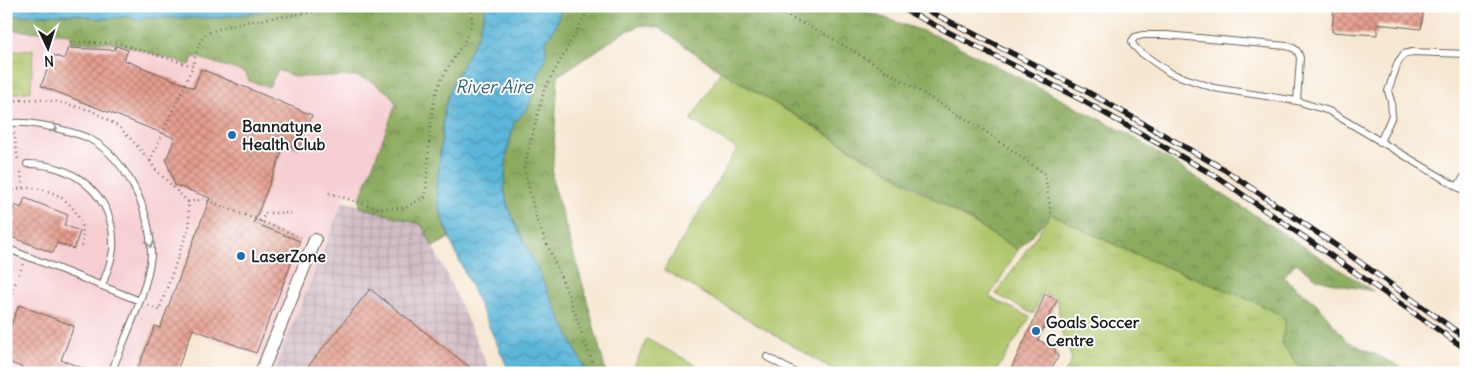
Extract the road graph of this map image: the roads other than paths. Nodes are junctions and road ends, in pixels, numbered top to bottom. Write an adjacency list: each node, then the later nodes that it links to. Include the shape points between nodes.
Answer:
1 (1466, 54): 4 (lane, via 1404,54 1388,91 1392,116)
2 (1297, 101): 2 (lane, via 1214,88 1170,73 1140,52 1132,41 1143,34 1294,48 1300,58); 4 (lane, via 1329,111)
3 (9, 124): 12 (lane, one-way to 12, via 31,123 87,138 106,150 124,172 144,212 149,232 151,256)
4 (1380, 142): 7 (lane)
5 (27, 164): 11 (lane, via 61,168 75,175 102,201 112,234 113,250)
6 (1466, 174): 7 (lane)
7 (1457, 187): 8 (lane)
8 (1466, 192)
9 (315, 240): 17 (street)
10 (6, 248): 11 (lane)
11 (102, 286): 12 (lane)
12 (140, 302): 14 (lane)
13 (767, 356): 18 (lane)
14 (111, 373)
15 (205, 373): 16 (lane)
16 (211, 373)
17 (261, 373)
18 (796, 373)

